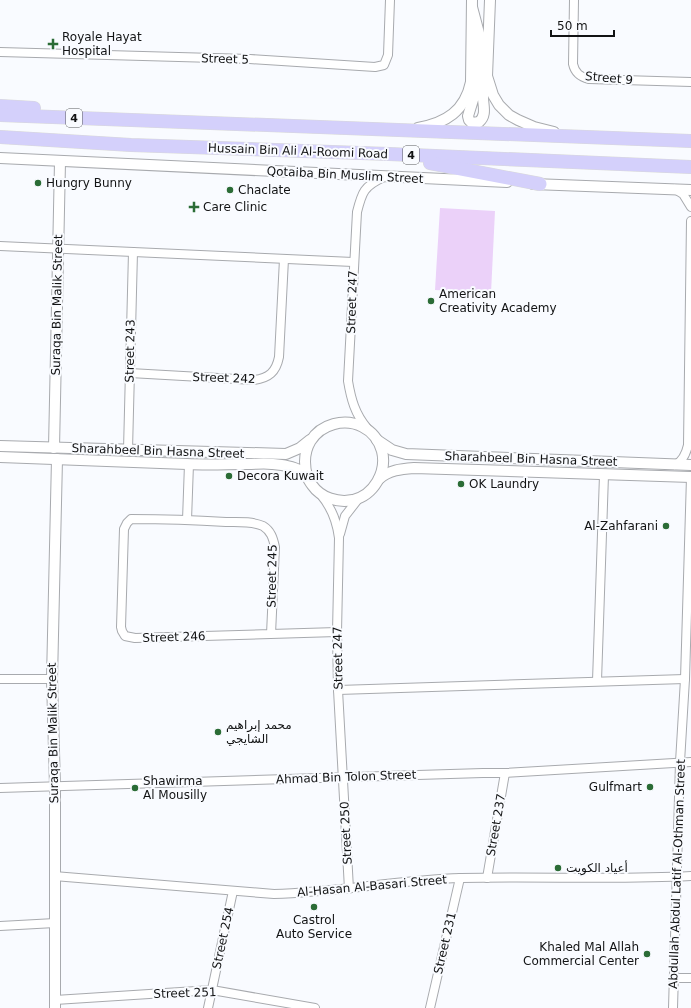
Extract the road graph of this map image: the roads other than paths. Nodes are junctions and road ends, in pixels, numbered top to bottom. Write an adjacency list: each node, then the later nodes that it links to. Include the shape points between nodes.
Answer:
1 (390, 0): 5 (street, Street 5, via 388,55 384,65 375,67 250,59)
2 (490, 0): 6 (street)
3 (574, 0): 7 (street, Street 9, via 573,64 581,76)
4 (472, 4): 6 (street, via 480,37 478,79 468,116 472,123 483,118); 11 (street, via 471,82 466,98 446,119 424,127)
5 (0, 52)
6 (487, 76): 12 (street, via 493,95 509,115 534,127)
7 (691, 82)
8 (0, 106): 10 (highway, via 60,110)
9 (0, 115): 10 (highway, Hussain Bin Ali Al-Roomi Road / 4)
10 (148, 121): 11 (highway, Hussain Bin Ali Al-Roomi Road / 4)
11 (404, 130): 12 (highway, Hussain Bin Ali Al-Roomi Road / 4)
12 (582, 137): 14 (highway, Hussain Bin Ali Al-Roomi Road / 4)
13 (0, 138): 15 (highway, Hussain Bin Ali Al-Roomi Road / 4)
14 (691, 141)
15 (131, 145): 16 (highway); 17 (highway, Hussain Bin Ali Al-Roomi Road / 4)
16 (0, 146)
17 (389, 154): 20 (highway, Hussain Bin Ali Al-Roomi Road / 4); 22 (highway)
18 (0, 158): 19 (street, Qotaiba Bin Muslim Street)
19 (60, 162): 21 (street, Qotaiba Bin Muslim Street); 28 (street, Suraqa Bin Malik Street)
20 (691, 167)
21 (384, 177): 22 (street, Qotaiba Bin Muslim Street); 31 (street, Street 247, via 368,186 361,195)
22 (540, 184): 23 (street, Qotaiba Bin Muslim Street)
23 (675, 189): 24 (street, Qotaiba Bin Muslim Street); 25 (street, via 683,194)
24 (691, 190)
25 (691, 207)
26 (691, 221): 32 (street)
27 (0, 246): 28 (street)
28 (58, 248): 29 (street); 37 (street, Suraqa Bin Malik Street)
29 (132, 252): 30 (street); 33 (street, Street 243)
30 (284, 259): 31 (street); 33 (street, Street 242, via 279,357 271,374 263,379 254,380)
31 (353, 262): 34 (street, Street 247, via 348,381 353,406)
32 (690, 299): 42 (street, via 688,445 681,462)
33 (130, 373): 38 (street, Street 243)
34 (373, 436): 35 (street, via 366,429 340,422 321,429); 42 (street, Sharahbeel Bin Hasna Street, via 392,450 406,454); 47 (street, via 383,458)
35 (312, 439): 38 (street, Sharahbeel Bin Hasna Street, via 286,454); 45 (street, via 304,460)
36 (0, 446): 37 (street, Sharahbeel Bin Hasna Street)
37 (54, 448): 38 (street, Sharahbeel Bin Hasna Street)
38 (128, 450)
39 (0, 457): 40 (street, Sharahbeel Bin Hasna Street)
40 (57, 458): 41 (street, Sharahbeel Bin Hasna Street); 56 (street, Suraqa Bin Malik Street)
41 (189, 464): 45 (street, Sharahbeel Bin Hasna Street, via 270,464 288,466); 50 (street)
42 (675, 465): 43 (street, Sharahbeel Bin Hasna Street)
43 (691, 465)
44 (604, 475): 46 (street, Sharahbeel Bin Hasna Street); 47 (street, Sharahbeel Bin Hasna Street, via 414,468 392,471); 58 (street)
45 (307, 476): 48 (street)
46 (691, 477): 57 (street, Abdullah Abdul Latif Al-Othman Street)
47 (379, 479): 49 (street, via 371,490)
48 (318, 492): 49 (street, via 330,499 345,501); 52 (street, Street 247, via 333,513)
49 (359, 498): 52 (street, Street 247, via 345,516)
50 (186, 520): 51 (street, Street 245, via 131,519); 54 (street, Street 245, via 253,523 269,531 274,547)
51 (127, 523): 54 (street, Street 246, via 124,529 121,627 125,636 135,638)
52 (339, 538): 53 (street, Street 247)
53 (337, 632): 54 (street, Street 246); 59 (street, Street 247)
54 (271, 634)
55 (0, 679): 56 (street)
56 (52, 679): 64 (street, Suraqa Bin Malik Street)
57 (685, 679): 58 (street); 60 (street, Abdullah Abdul Latif Al-Othman Street)
58 (597, 681): 59 (street)
59 (338, 690): 63 (street, Street 247)
60 (680, 762): 61 (street, Ahmad Bin Tolon Street); 62 (street, Ahmad Bin Tolon Street); 68 (street, Abdullah Abdul Latif Al-Othman Street)
61 (691, 762)
62 (505, 773): 63 (street, Ahmad Bin Tolon Street); 70 (street, Street 237)
63 (344, 778): 64 (street, Ahmad Bin Tolon Street); 71 (street, Street 250)
64 (55, 786): 65 (street, Ahmad Bin Tolon Street); 66 (street, Suraqa Bin Malik Street)
65 (0, 788)
66 (54, 876): 72 (street, Al-Hasan Al-Basari Street); 73 (street, Suraqa Bin Malik Street)
67 (691, 876): 68 (street, Al-Hasan Al-Basari Street)
68 (678, 877): 70 (street, Al-Hasan Al-Basari Street); 75 (street, Abdullah Abdul Latif Al-Othman Street)
69 (460, 878): 70 (street, Al-Hasan Al-Basari Street); 71 (street, Al-Hasan Al-Basari Street); 81 (street, Street 231)
70 (487, 878)
71 (349, 889): 72 (street, Al-Hasan Al-Basari Street, via 280,894)
72 (233, 891): 77 (street, Street 254)
73 (55, 923): 74 (street); 78 (street, Suraqa Bin Malik Street)
74 (0, 926)
75 (675, 978): 76 (street); 82 (street, Abdullah Abdul Latif Al-Othman Street)
76 (691, 978)
77 (212, 990): 78 (street, Street 251); 79 (street, Street 254); 80 (street, Street 251)
78 (55, 1004)
79 (208, 1008)
80 (315, 1008)
81 (430, 1008)
82 (673, 1008)

